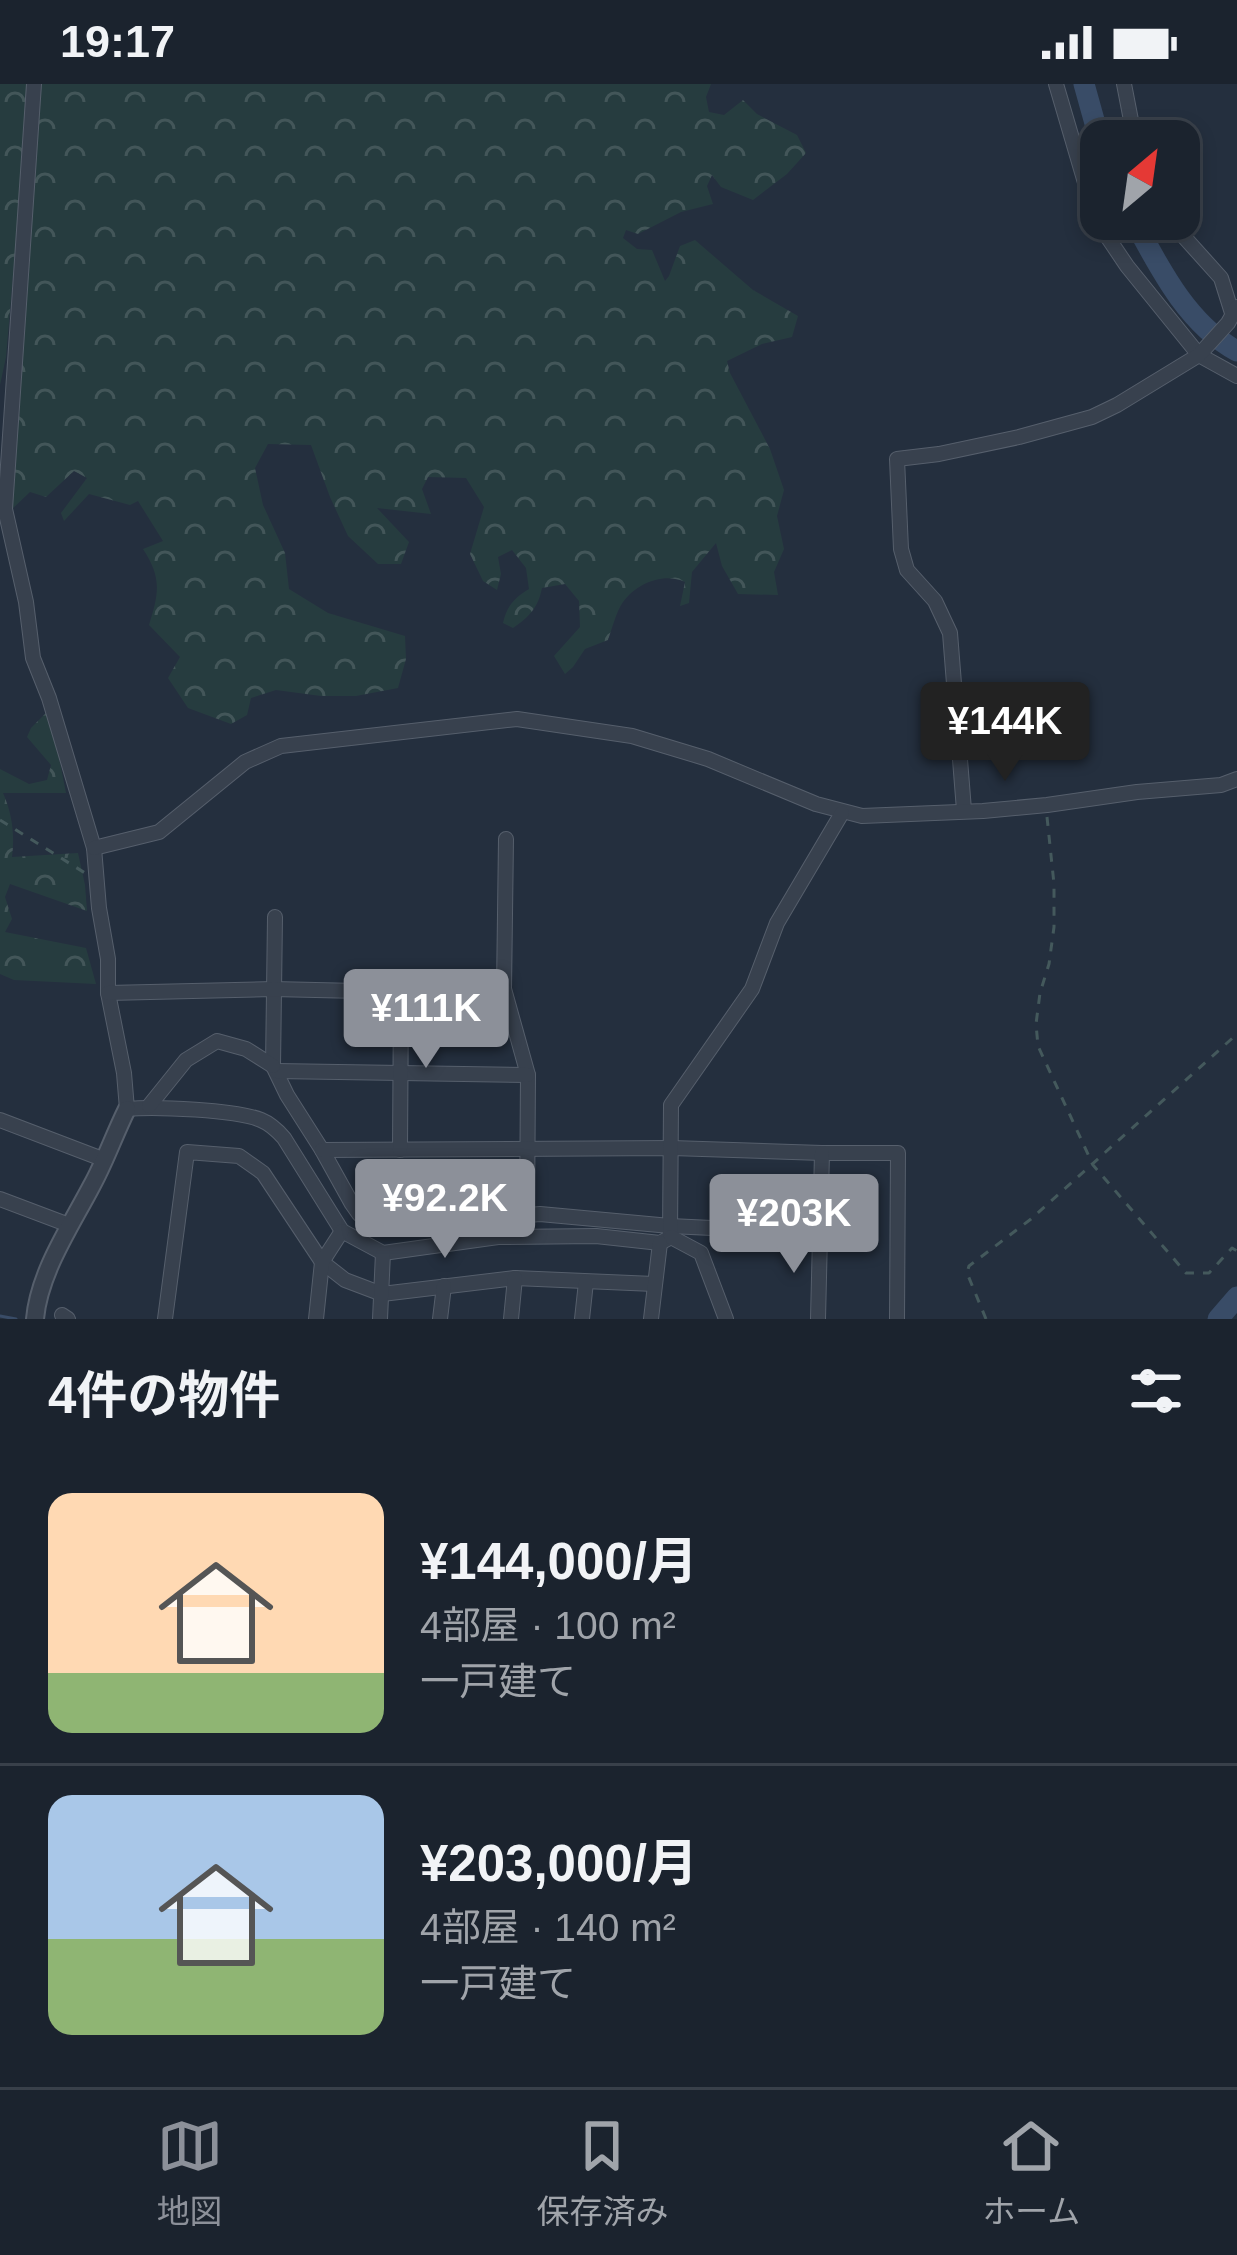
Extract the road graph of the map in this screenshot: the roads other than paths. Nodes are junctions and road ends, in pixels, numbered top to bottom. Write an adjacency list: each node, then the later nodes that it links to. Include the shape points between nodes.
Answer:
1 (34, 84): 13 (street, via 5,509 33,658)
2 (1056, 84): 7 (street, via 1096,220)
3 (1124, 84): 4 (street)
4 (1131, 120)
5 (1187, 240): 6 (street, via 1221,278)
6 (1232, 314): 7 (street)
7 (1203, 351): 8 (street); 10 (street, via 1091,417 897,459 907,570 950,634)
8 (1237, 376)
9 (1237, 779): 10 (street)
10 (964, 810): 11 (street)
11 (842, 813): 13 (street, via 632,736 517,719 281,746 245,762 159,832); 25 (street, via 777,923 752,988 671,1105)
12 (506, 839): 16 (street)
13 (94, 848): 18 (street)
14 (275, 917): 15 (street)
15 (273, 989): 17 (street); 18 (street); 19 (street)
16 (504, 989): 17 (street); 21 (street)
17 (401, 992): 20 (street)
18 (109, 993): 23 (street)
19 (275, 1068): 20 (street); 22 (street, via 217,1041 186,1060); 26 (street)
20 (401, 1073): 21 (street); 27 (street)
21 (528, 1075): 28 (street)
22 (149, 1106): 23 (street); 34 (street, via 272,1125)
23 (127, 1109): 30 (street)
24 (0, 1120): 30 (street)
25 (672, 1148): 28 (street); 29 (street); 36 (street)
26 (322, 1150): 27 (street); 32 (street, via 359,1214 383,1228)
27 (400, 1150): 28 (street)
28 (526, 1151): 32 (street)
29 (822, 1154): 35 (street); 54 (street, via 898,1153)
30 (105, 1160): 33 (street)
31 (0, 1199): 33 (street)
32 (527, 1216): 36 (street)
33 (70, 1225): 44 (street)
34 (342, 1231): 37 (street); 38 (street)
35 (819, 1233): 36 (street); 53 (street)
36 (667, 1235): 37 (street, via 499,1237); 41 (street); 52 (street, via 701,1253)
37 (383, 1253): 43 (street)
38 (322, 1262): 43 (street); 45 (street, via 263,1173 239,1156 187,1152); 46 (street)
39 (515, 1278): 40 (street); 42 (street); 49 (street)
40 (586, 1282): 41 (street); 50 (street)
41 (654, 1284): 51 (street)
42 (443, 1286): 43 (street); 48 (street)
43 (382, 1294): 47 (street)
44 (35, 1316)
45 (165, 1319)
46 (316, 1319)
47 (380, 1319)
48 (440, 1319)
49 (511, 1319)
50 (583, 1319)
51 (651, 1319)
52 (726, 1319)
53 (818, 1319)
54 (897, 1319)

